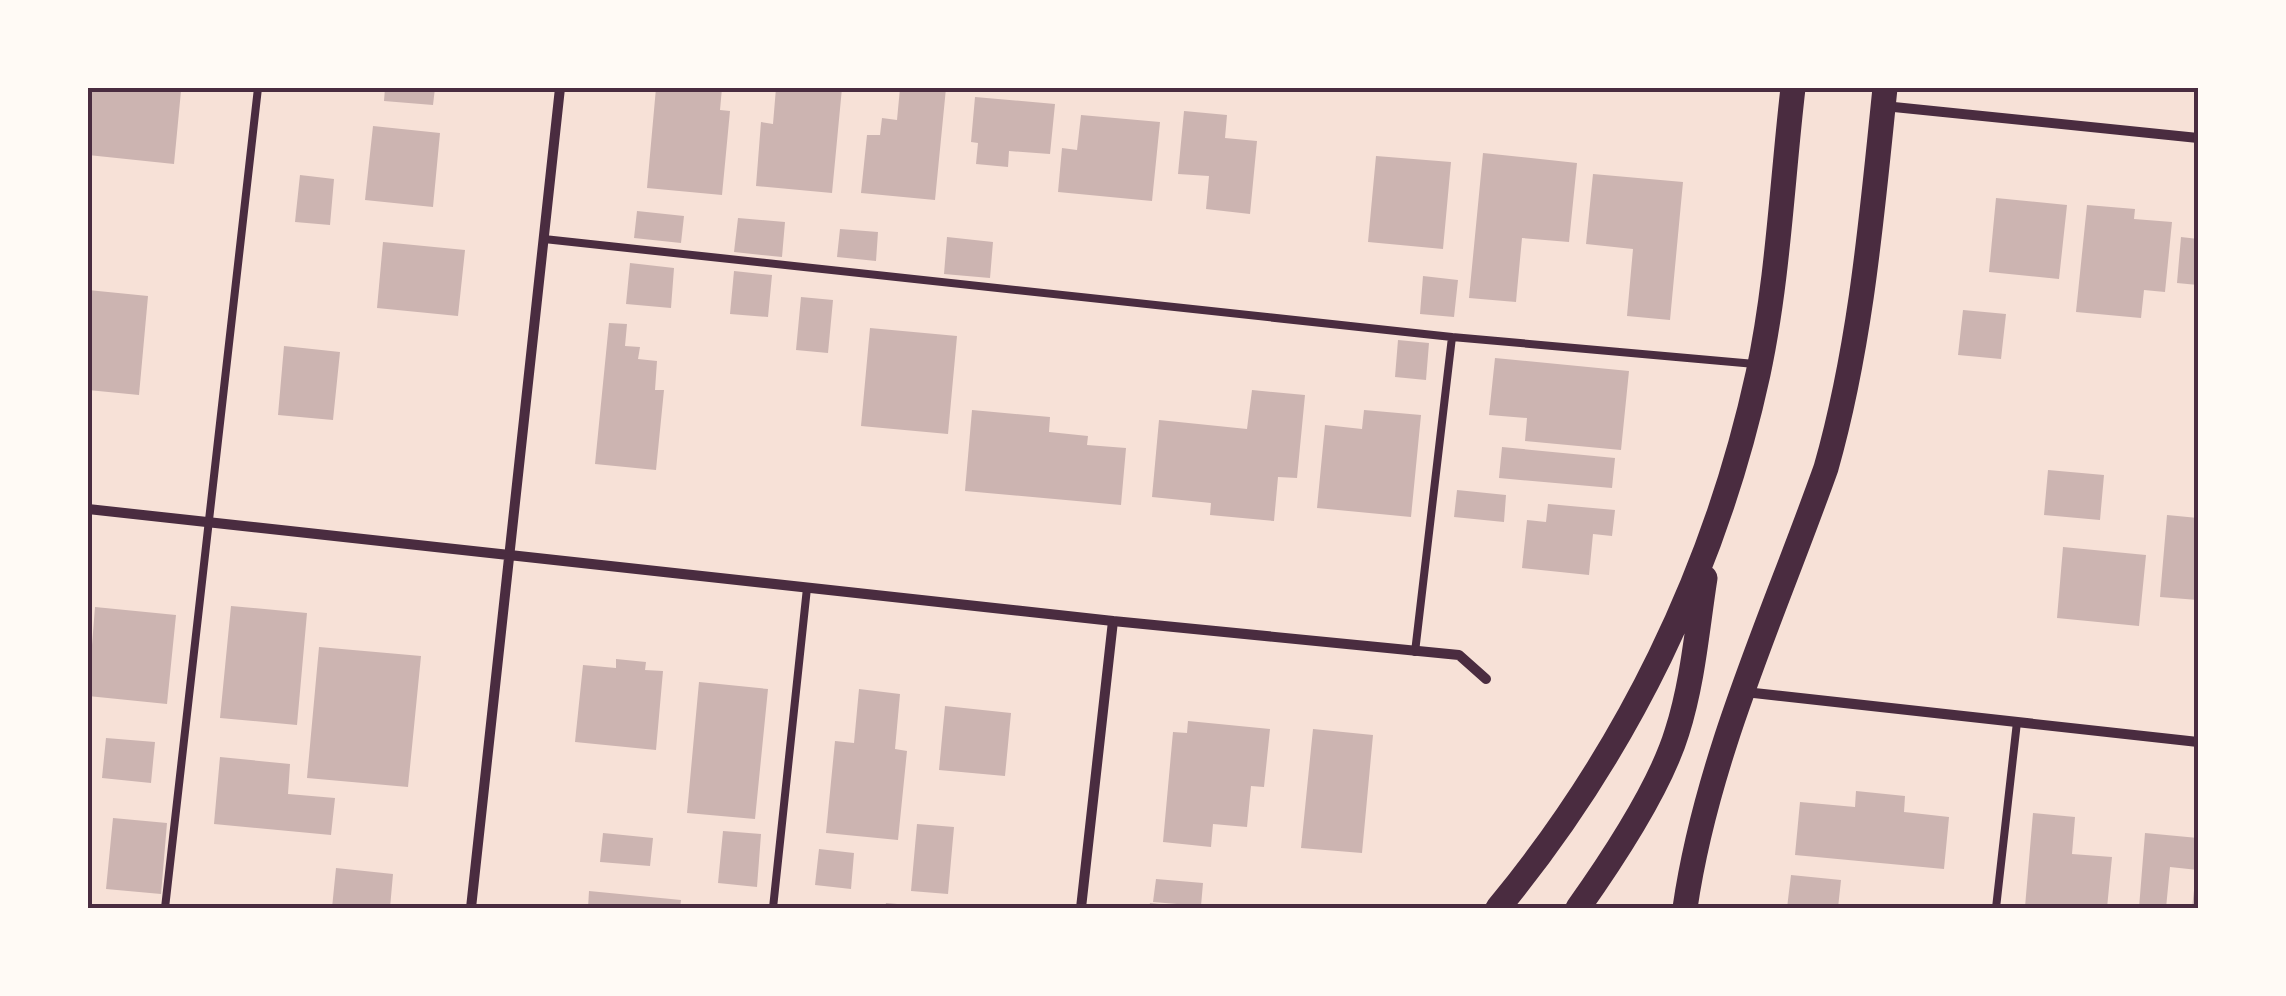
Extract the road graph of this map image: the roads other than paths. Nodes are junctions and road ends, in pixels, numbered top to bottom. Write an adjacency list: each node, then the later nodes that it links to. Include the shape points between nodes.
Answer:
1 (258, 88): 10 (lane)
2 (560, 88): 6 (street)
3 (1793, 88): 8 (main road)
4 (1884, 96): 5 (street); 17 (main road, via 1842,414)
5 (2198, 138)
6 (544, 239): 7 (lane); 12 (street)
7 (1452, 337): 8 (lane); 15 (lane)
8 (1760, 365): 11 (main road)
9 (88, 509): 10 (street)
10 (210, 522): 12 (street); 20 (lane)
11 (1711, 538): 24 (main road, via 1630,718 1592,783); 25 (main road, via 1676,734 1656,780)
12 (509, 555): 13 (street); 21 (street)
13 (806, 588): 14 (street); 22 (lane)
14 (1113, 621): 15 (street); 23 (street)
15 (1415, 652): 16 (street, via 1459,656)
16 (1486, 679)
17 (1744, 692): 18 (street); 26 (main road, via 1712,788)
18 (2017, 722): 19 (street); 27 (lane)
19 (2198, 742)
20 (165, 908)
21 (470, 908)
22 (773, 908)
23 (1081, 908)
24 (1498, 908)
25 (1578, 908)
26 (1685, 908)
27 (1996, 908)

